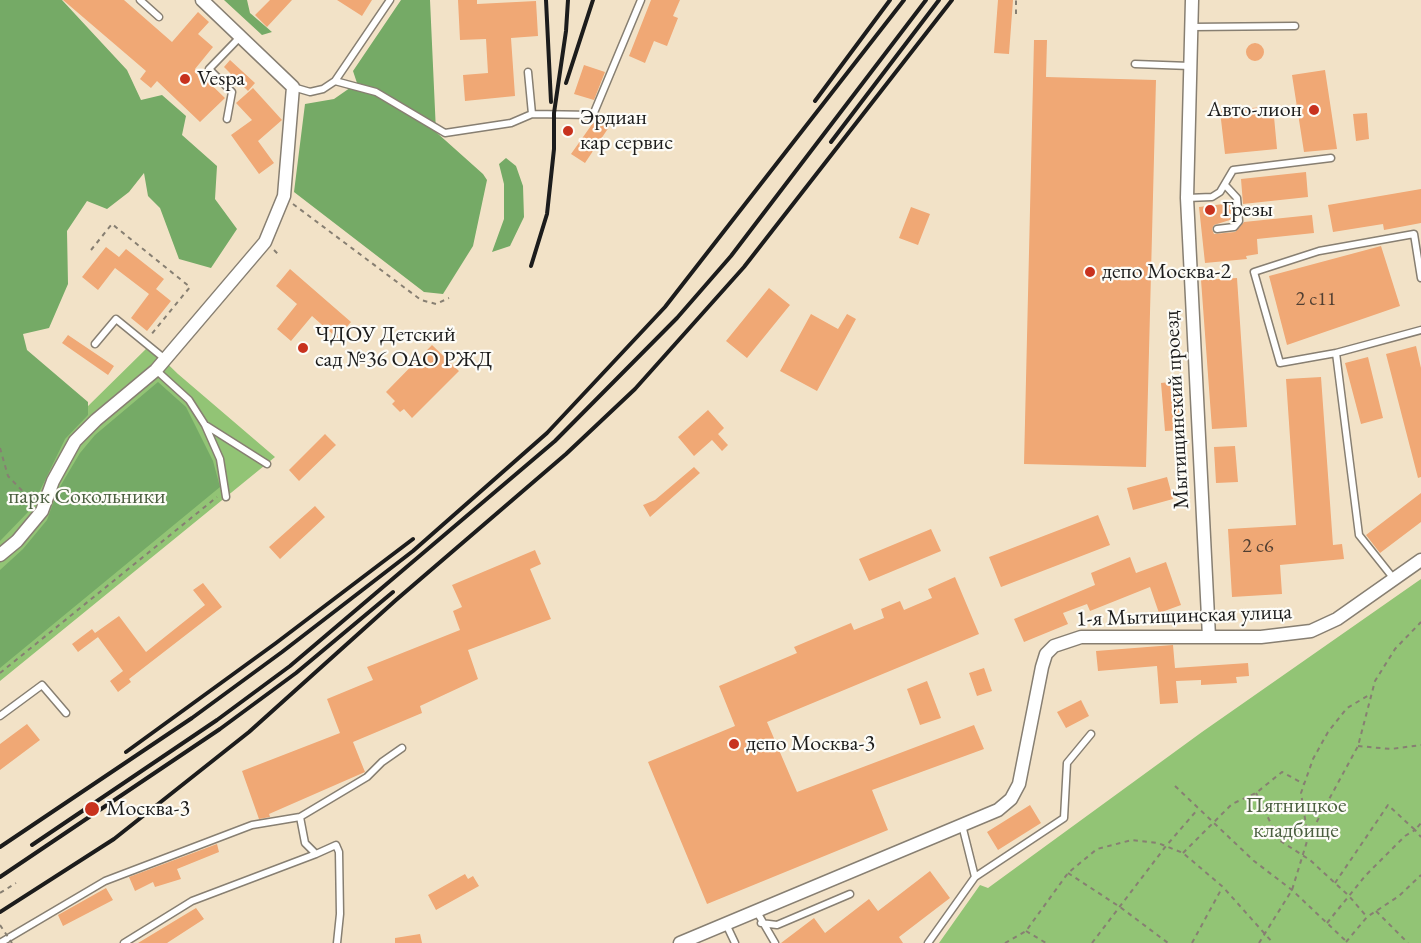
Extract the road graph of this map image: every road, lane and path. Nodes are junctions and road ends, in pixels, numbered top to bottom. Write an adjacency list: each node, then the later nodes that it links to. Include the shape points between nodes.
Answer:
1 (140, 0): 8 (lane)
2 (202, 0): 11 (street)
3 (390, 0): 15 (lane)
4 (641, 0): 17 (lane, via 593,115)
5 (1016, 0): 7 (path)
6 (1192, 0): 10 (street, Мытищинский проезд)
7 (1016, 14)
8 (159, 17)
9 (1295, 26): 10 (lane)
10 (1191, 27): 13 (street, Мытищинский проезд)
11 (240, 36): 16 (street); 18 (lane, via 209,69 232,92)
12 (1135, 64): 13 (lane)
13 (1190, 66): 22 (street, Мытищинский проезд)
14 (528, 72): 17 (lane)
15 (335, 81): 16 (lane, via 310,92); 17 (lane, via 376,92 445,133 511,123)
16 (293, 87): 21 (street)
17 (532, 114)
18 (227, 119)
19 (1331, 158): 20 (lane, via 1233,170)
20 (1225, 185): 22 (lane, via 1212,196); 23 (lane, via 1237,198 1239,221 1234,227)
21 (284, 196): 26 (path, via 421,300 436,304); 31 (street, via 265,242)
22 (1187, 198): 42 (street, Мытищинский проезд)
23 (1217, 229)
24 (91, 250): 28 (path, via 112,224 190,287)
25 (1421, 278): 30 (lane, via 1414,234 1319,251 1254,272 1280,363)
26 (449, 298)
27 (1421, 330): 30 (lane)
28 (145, 342): 29 (lane, via 116,319); 31 (lane)
29 (95, 344)
30 (1336, 353): 40 (lane, via 1359,535)
31 (165, 360): 32 (street)
32 (156, 370): 33 (lane, via 189,400); 37 (street, via 75,441)
33 (205, 425): 35 (lane); 36 (lane, via 220,459)
34 (0, 448): 37 (path, via 8,476)
35 (267, 464)
36 (225, 494): 43 (path)
37 (42, 511): 38 (street)
38 (0, 555)
39 (1421, 560): 40 (street, 1-я Мытищинская улица)
40 (1394, 579): 42 (street, 1-я Мытищинская улица, via 1337,619 1311,631 1262,637)
41 (1421, 622): 44 (path, via 1395,649 1375,681)
42 (1209, 637): 58 (street, 1-я Мытищинская улица, via 1081,637 1054,646 1042,667 1019,784 1011,799 998,810)
43 (0, 673)
44 (1372, 694): 49 (path); 51 (path, via 1347,708 1328,732)
45 (66, 713): 46 (lane, via 42,685)
46 (0, 716)
47 (1091, 734): 68 (lane, via 1067,763 1064,818)
48 (1421, 745): 49 (path, via 1391,749)
49 (1358, 746): 61 (path)
50 (402, 748): 55 (lane, via 367,777)
51 (1304, 784): 53 (path, via 1282,772); 61 (path, via 1301,793)
52 (1175, 786): 54 (path)
53 (1256, 793): 56 (path, via 1232,804); 65 (path, via 1279,840)
54 (1198, 808): 56 (path); 62 (path)
55 (300, 817): 64 (lane, via 305,843); 86 (lane, via 252,825 105,881)
56 (1213, 822): 63 (path); 72 (path)
57 (1421, 823): 59 (path)
58 (962, 825): 68 (lane); 78 (street, 1-я Мытищинская улица)
59 (1414, 830): 60 (path); 70 (path, via 1388,804); 75 (path)
60 (1421, 837)
61 (1308, 838): 65 (path)
62 (1166, 846): 63 (path); 66 (path, via 1132,840 1097,849); 76 (path)
63 (1183, 853): 71 (path)
64 (316, 854): 88 (lane, via 192,901); 89 (lane, via 336,845 341,858)
65 (1303, 855): 70 (path); 72 (path)
66 (1068, 873): 76 (path); 83 (path)
67 (1421, 875): 77 (path)
68 (975, 877): 93 (lane)
69 (16, 883): 73 (path)
70 (1335, 883): 75 (path)
71 (1223, 887): 84 (path); 98 (path)
72 (1292, 890): 80 (path); 84 (path)
73 (0, 892)
74 (850, 894): 78 (lane, via 777,925)
75 (1349, 896): 79 (path); 80 (path)
76 (1120, 907): 96 (path); 97 (path)
77 (1376, 911): 79 (path); 101 (path)
78 (759, 917): 81 (street, 1-я Мытищинская улица); 92 (lane)
79 (1366, 917): 85 (path)
80 (1327, 923): 85 (path)
81 (726, 924): 90 (street, 1-я Мытищинская улица); 91 (lane)
82 (0, 925): 87 (path, bridge)
83 (1026, 931): 94 (path); 95 (path)
84 (1265, 934): 99 (path); 100 (path)
85 (1347, 942)
86 (0, 943)
87 (12, 943)
88 (124, 943)
89 (338, 943)
90 (680, 943)
91 (735, 943)
92 (775, 943)
93 (928, 943)
94 (1005, 943)
95 (1046, 943)
96 (1092, 943)
97 (1168, 943)
98 (1192, 943)
99 (1259, 943)
100 (1273, 943)
101 (1408, 943)

